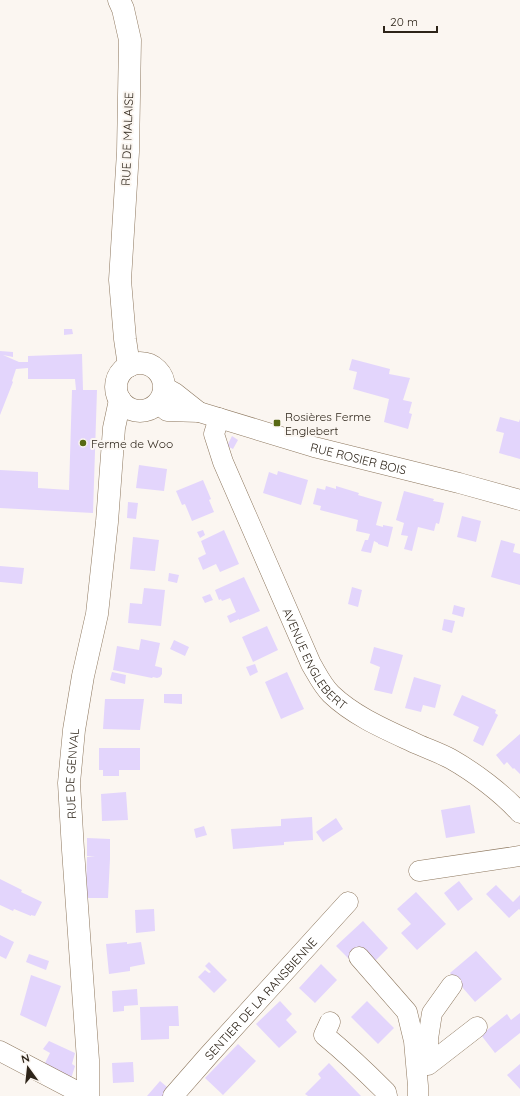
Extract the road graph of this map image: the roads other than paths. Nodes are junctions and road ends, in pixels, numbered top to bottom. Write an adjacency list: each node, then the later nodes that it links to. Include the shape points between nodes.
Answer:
1 (119, 0): 2 (street, RUE DE MALAISE, via 130,40 128,152 120,280)
2 (138, 364): 3 (street, RUE DE GENVAL, via 123,370 118,377 116,385); 4 (street, via 154,367 163,379)
3 (120, 400): 4 (street, via 129,407); 6 (street, RUE DE GENVAL)
4 (154, 400): 5 (street, RUE ROSIER BOIS, via 168,411 199,412); 6 (street, RUE DE GENVAL, via 124,433)
5 (219, 418): 7 (street, RUE ROSIER BOIS, via 314,447); 8 (street, AVENUE ENGLEBERT, via 214,434 223,462 311,664 330,693 355,713 386,730 450,758 481,778)
6 (112, 454): 18 (street, RUE DE GENVAL, via 97,614 74,730 69,783 88,1060)
7 (520, 500)
8 (520, 813)
9 (520, 856): 10 (street)
10 (419, 871)
11 (348, 902): 19 (street, SENTIER DE LA RANSBIENNE)
12 (359, 957): 17 (street, via 406,1012)
13 (452, 985): 17 (street, via 432,1013)
14 (476, 1028): 17 (street)
15 (324, 1031): 20 (street)
16 (0, 1051): 18 (street)
17 (421, 1080)
18 (87, 1096)
19 (173, 1096)
20 (388, 1096)

